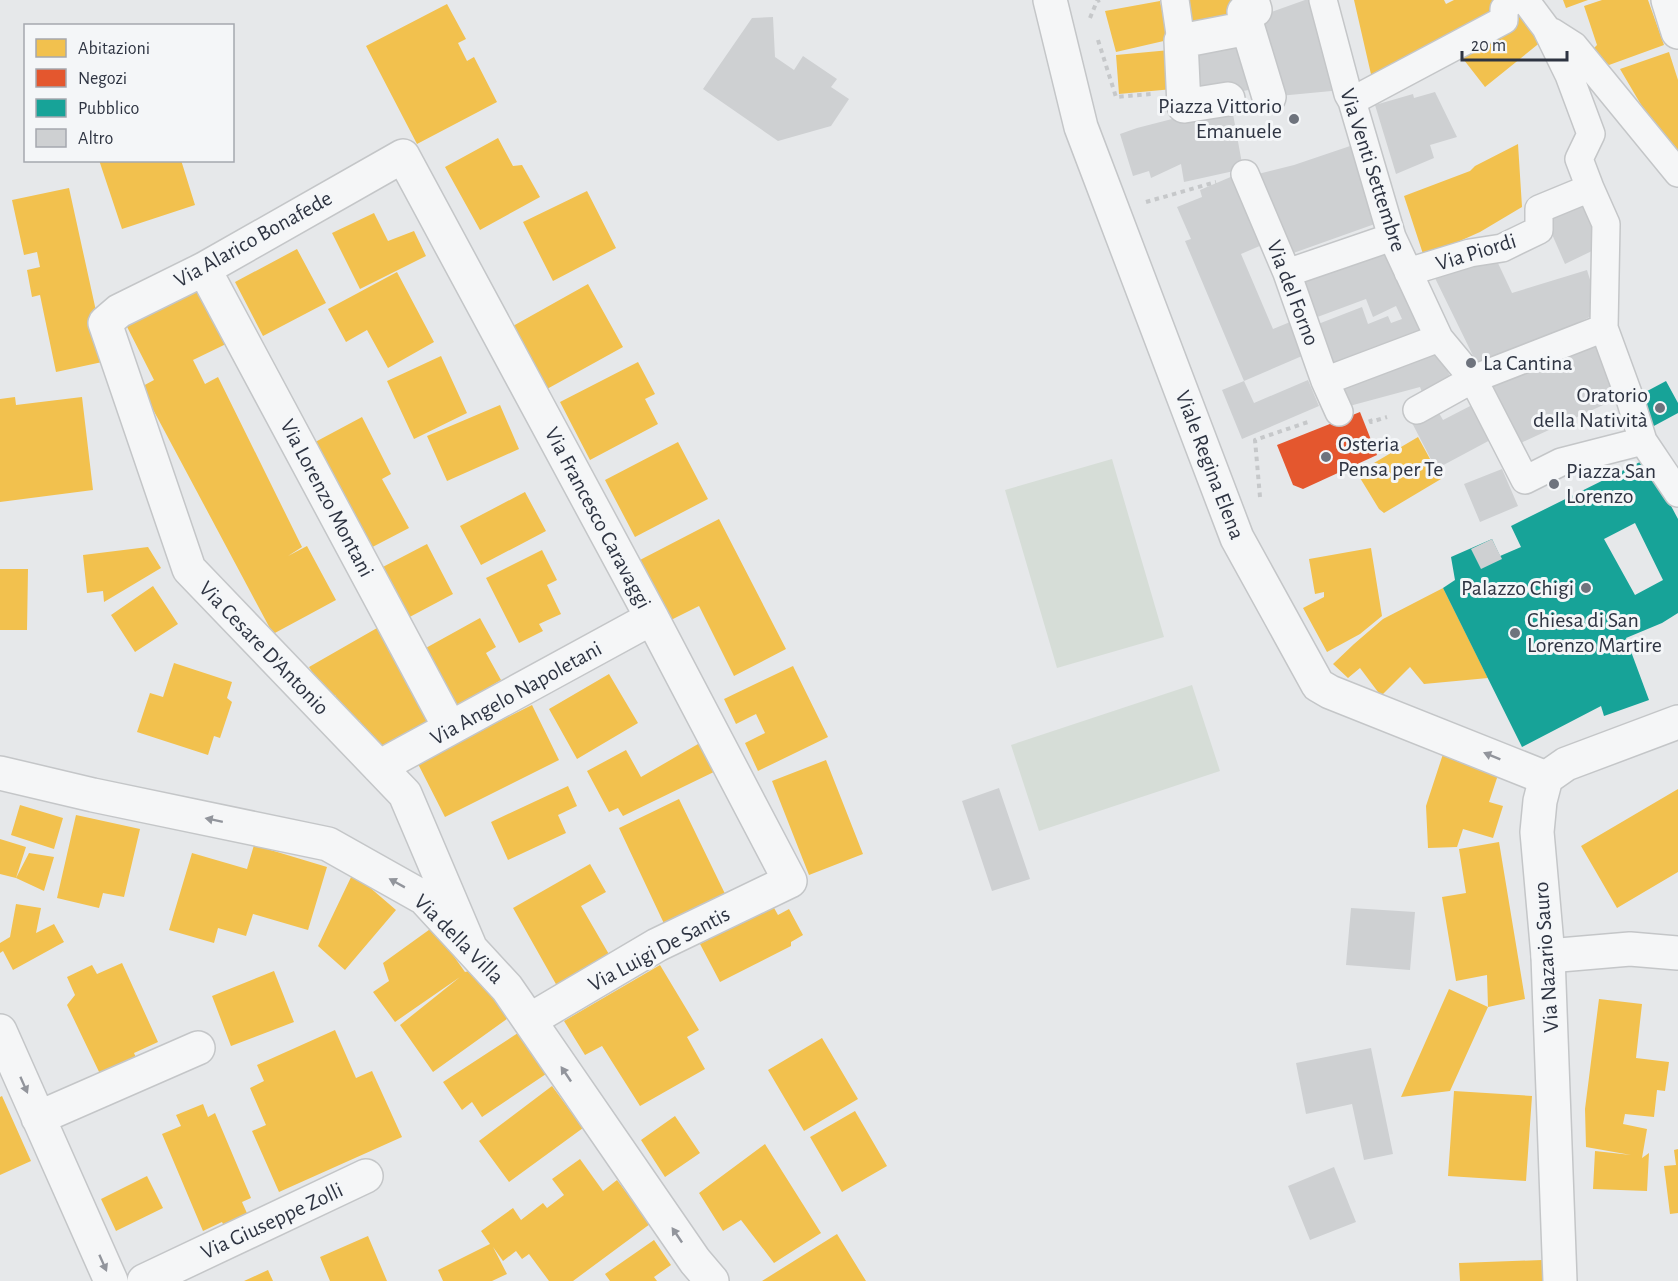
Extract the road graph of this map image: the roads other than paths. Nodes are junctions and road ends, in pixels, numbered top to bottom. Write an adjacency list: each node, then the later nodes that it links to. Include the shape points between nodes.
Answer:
1 (1050, 0): 36 (street, Viale Regina Elena, one-way to 1, via 1318,685 1237,538 1081,127)
2 (1175, 0): 10 (street)
3 (1323, 0): 13 (street, Via Venti Settembre)
4 (1513, 0): 13 (street, via 1504,9 1504,20)
5 (1525, 0): 8 (street)
6 (1668, 0): 9 (street)
7 (1250, 14): 10 (street); 11 (street)
8 (1546, 28): 15 (street, via 1574,46); 17 (street, via 1591,134 1580,159)
9 (1678, 32)
10 (1181, 41): 12 (street, via 1184,106)
11 (1269, 97)
12 (1228, 99)
13 (1352, 101): 18 (street, Via Venti Settembre)
14 (403, 156): 19 (street, Via Alarico Bonafede); 31 (street, Via Francesco Caravaggi)
15 (1678, 173)
16 (1245, 174): 21 (street, Via del Forno)
17 (1590, 188): 20 (street, Via Piordi, via 1539,208 1539,230 1502,248 1470,253); 23 (street, via 1606,224)
18 (1392, 237): 20 (street, Via Venti Settembre); 21 (street)
19 (204, 269): 22 (street, Via Alarico Bonafede, via 119,311); 33 (street, Via Lorenzo Montani)
20 (1408, 272): 24 (street, Via Venti Settembre)
21 (1287, 273): 26 (street, Via del Forno)
22 (105, 323): 34 (street, Via Cesare D'Antonio, via 189,570)
23 (1604, 328): 25 (street); 29 (street)
24 (1438, 338): 25 (street, Via Venti Settembre); 26 (street)
25 (1473, 379): 27 (street); 29 (street, Via Venti Settembre, via 1525,480 1561,462)
26 (1325, 381): 28 (street, Via del Forno)
27 (1417, 410)
28 (1339, 412)
29 (1643, 441): 30 (street)
30 (1678, 493)
31 (652, 618): 33 (street, Via Angelo Napoletani); 37 (street, Via Francesco Caravaggi)
32 (1678, 722): 36 (street, via 1566,764)
33 (450, 728): 34 (street, Via Angelo Napoletani)
34 (379, 767): 38 (street, Via Cesare D'Antonio, via 405,794)
35 (0, 773): 38 (street, Via della Villa, one-way to 35, via 424,898 327,844)
36 (1546, 778): 40 (street, Via Nazario Sauro, via 1537,832)
37 (790, 882): 41 (street, Via Luigi De Santis, via 657,945)
38 (470, 947): 41 (street, Via della Villa)
39 (1678, 953): 40 (street, via 1630,948)
40 (1548, 956): 49 (street, Via Nazario Sauro)
41 (530, 1020): 48 (street, Via della Villa, one-way to 41)
42 (0, 1031): 44 (street, one-way to 44)
43 (198, 1048): 44 (street)
44 (39, 1118): 46 (street, one-way to 46)
45 (366, 1176): 47 (street, Via Giuseppe Zolli)
46 (111, 1281)
47 (144, 1281)
48 (712, 1281)
49 (1560, 1281)

